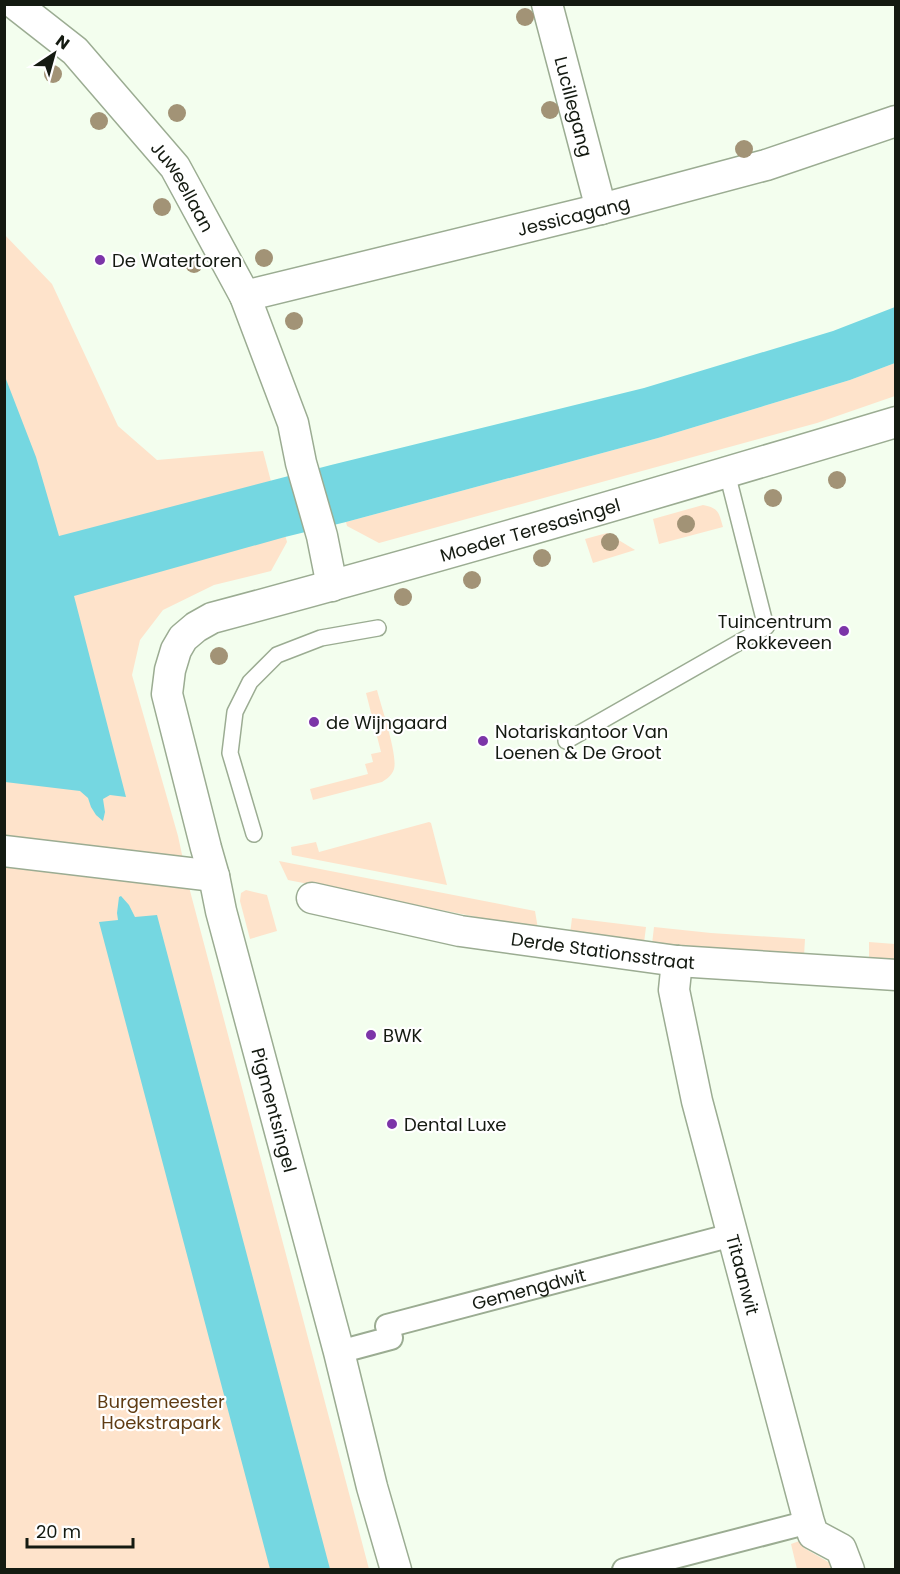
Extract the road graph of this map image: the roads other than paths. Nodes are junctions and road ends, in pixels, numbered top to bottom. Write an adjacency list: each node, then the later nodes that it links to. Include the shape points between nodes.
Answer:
1 (15, 4): 5 (street, Juweellaan, via 75,51 175,166)
2 (547, 4): 4 (street, Lucillegang)
3 (896, 121): 4 (street, Jessicagang, via 766,165)
4 (601, 209): 5 (street, Jessicagang)
5 (245, 296): 8 (street, Juweellaan, via 293,423)
6 (896, 422): 7 (street, Moeder Teresasingel)
7 (727, 473): 8 (street, Moeder Teresasingel); 11 (lane, via 766,627)
8 (332, 586): 10 (street, Moeder Teresasingel, via 212,618 183,638)
9 (378, 628): 12 (lane, via 321,638 277,655 250,682 235,712 230,753)
10 (176, 650): 14 (street, Pigmentsingel, via 167,694)
11 (566, 741)
12 (254, 834)
13 (4, 851): 14 (street)
14 (214, 876): 19 (street, Pigmentsingel)
15 (312, 898): 16 (street, Derde Stationsstraat, via 460,931)
16 (677, 961): 17 (street, Derde Stationsstraat); 18 (street, Titaanwit, via 674,990 697,1101)
17 (896, 975)
18 (732, 1235): 19 (street, Gemengdwit, via 387,1326 391,1338); 20 (street, Titaanwit)
19 (339, 1352): 21 (street, Pigmentsingel)
20 (809, 1522): 22 (street); 23 (street, Titaanwit, via 813,1534 841,1548)
21 (396, 1569)
22 (624, 1569)
23 (849, 1569)

